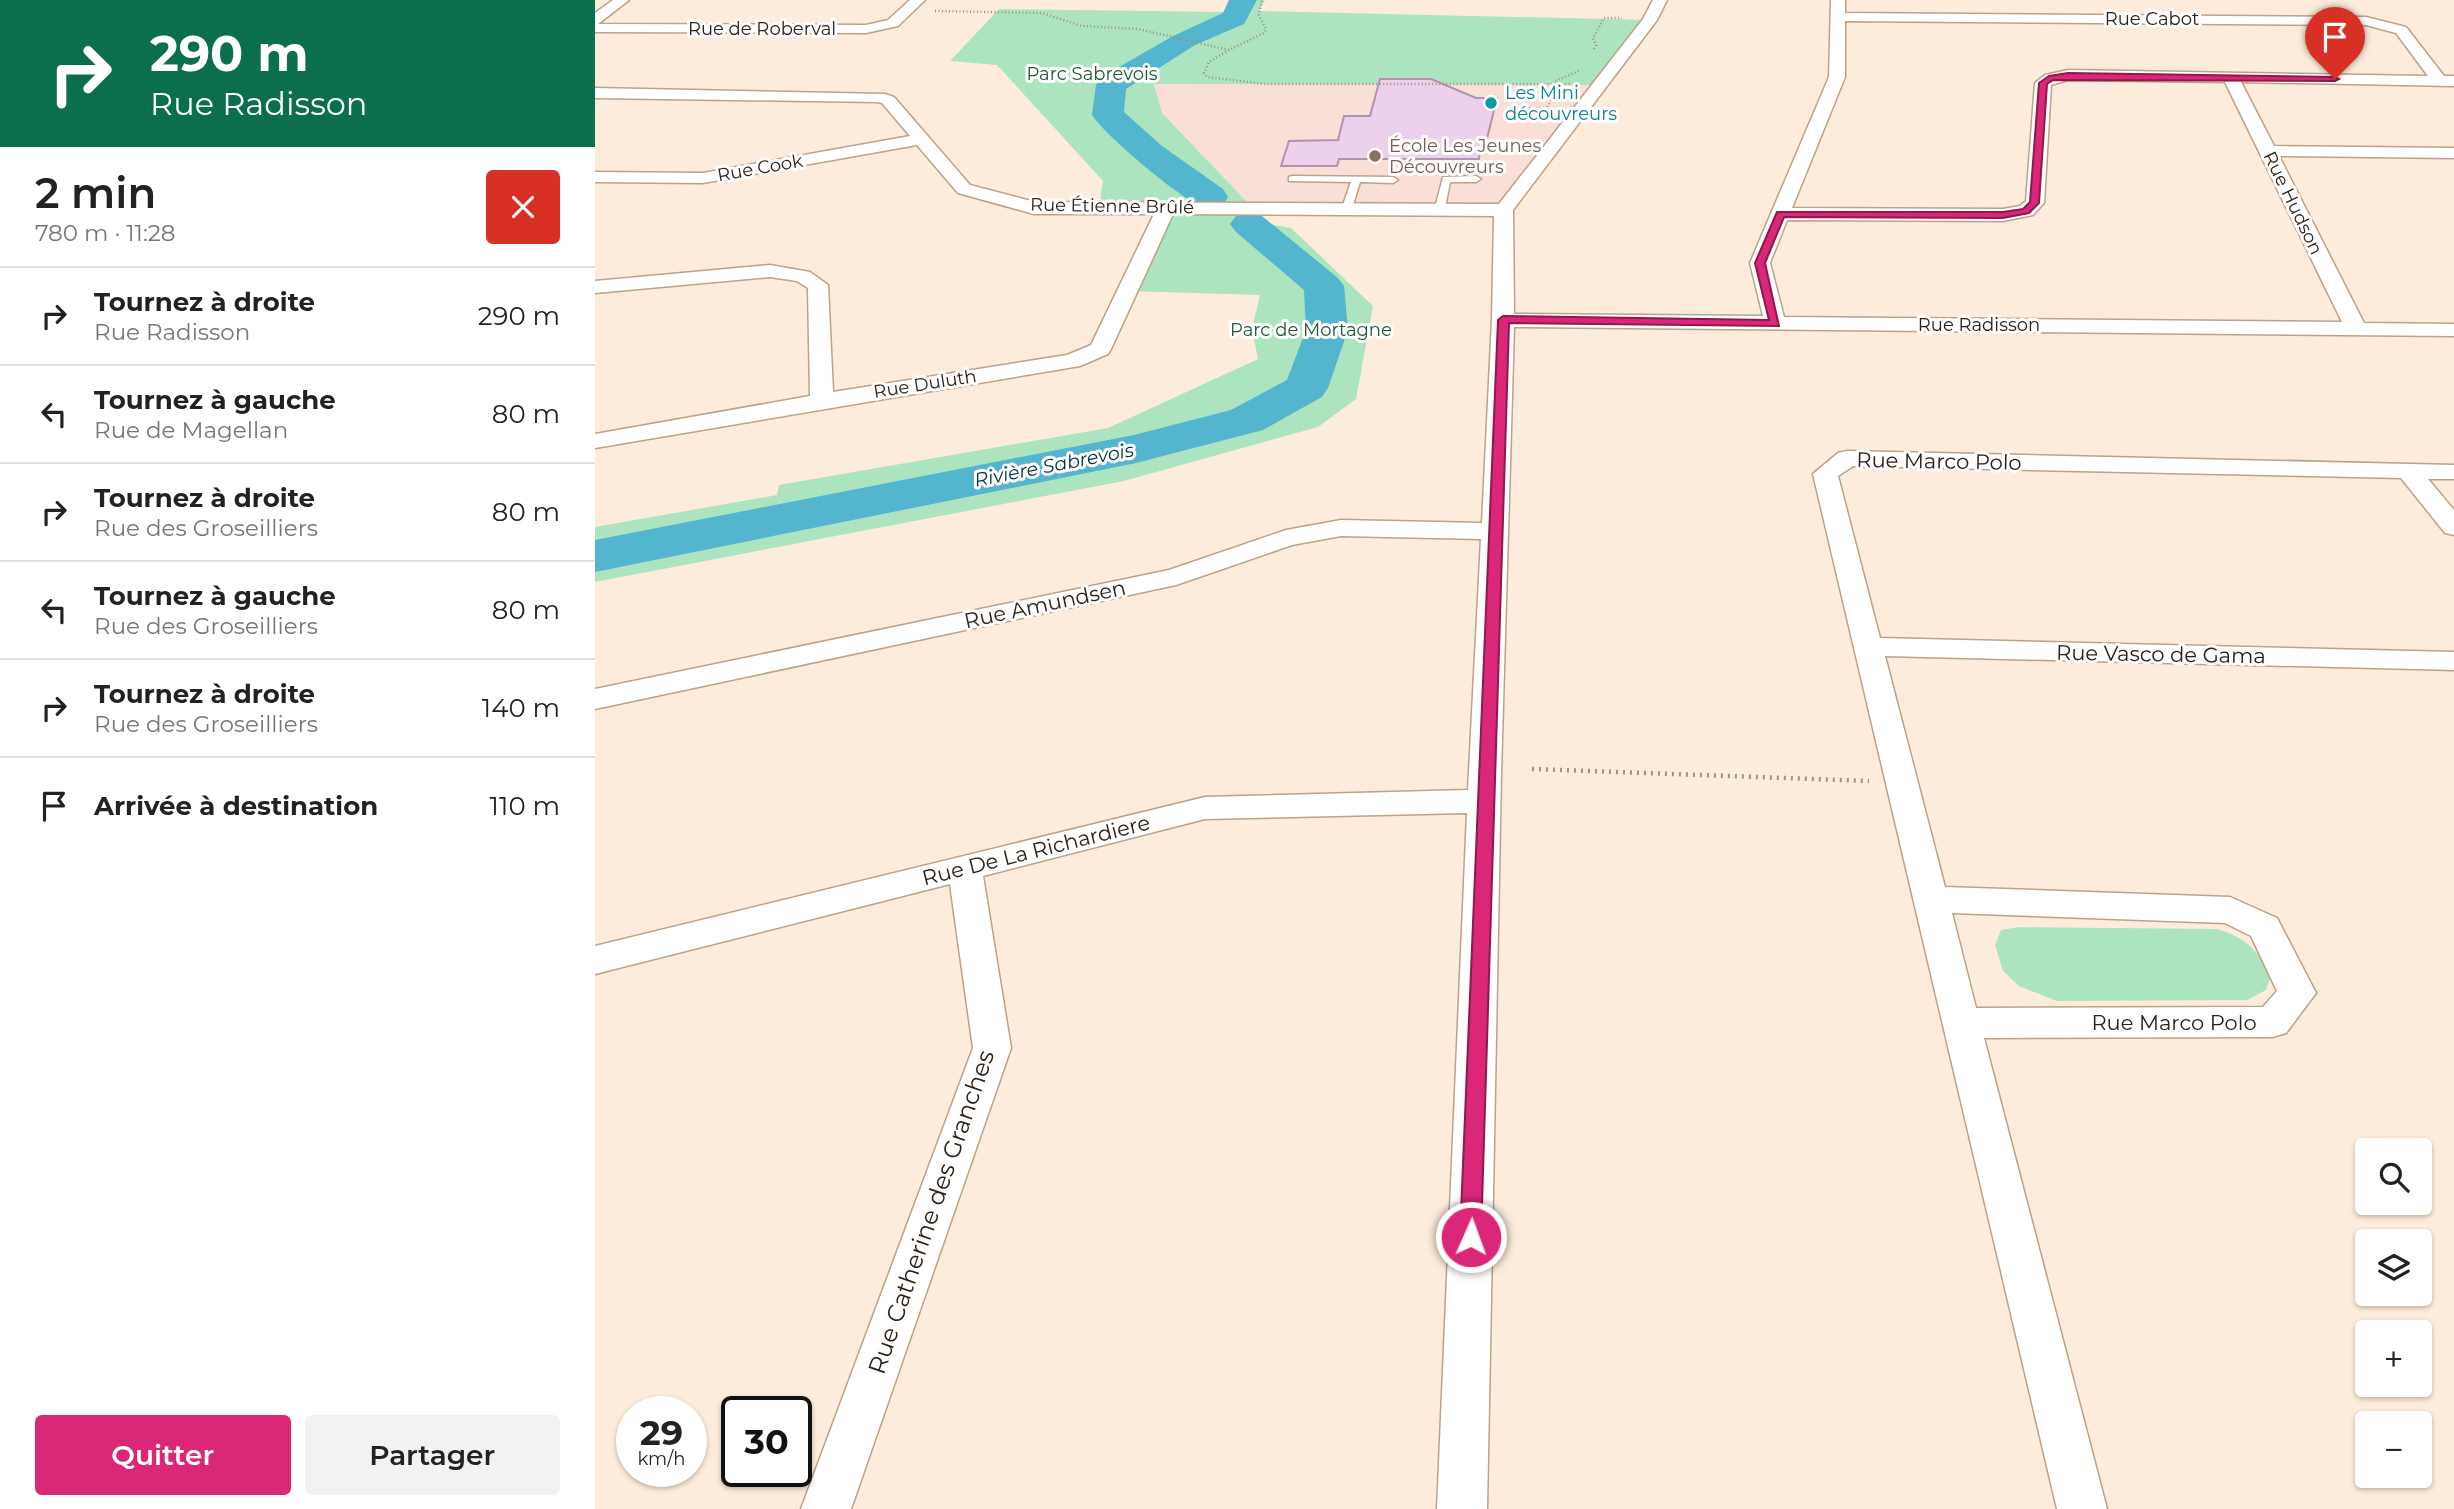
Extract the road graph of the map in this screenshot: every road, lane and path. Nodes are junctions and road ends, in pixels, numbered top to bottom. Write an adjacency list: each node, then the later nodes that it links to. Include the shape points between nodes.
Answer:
1 (622, 0): 6 (street)
2 (1262, 0): 8 (path, via 1258,13 1264,33)
3 (1660, 0): 11 (street, via 1655,14)
4 (913, 5): 7 (street, Rue de Roberval, via 893,23 866,29); 8 (path, via 1033,12 1081,26 1138,29)
5 (1838, 8): 10 (street, Rue Cabot, via 2366,21 2401,30); 29 (street, via 1837,77)
6 (595, 20)
7 (595, 28)
8 (1229, 50): 11 (path, via 1209,62 1204,73 1207,77 1265,84)
9 (2231, 78): 10 (street); 18 (street, Rue Hudson); 29 (street, via 2068,75 2043,83 2035,203 2026,211 2003,215)
10 (2447, 81)
11 (1602, 85): 28 (street)
12 (595, 93): 15 (street, Rue Étienne Brûlé, via 879,97 888,100)
13 (1522, 108): 14 (path)
14 (1546, 108)
15 (922, 139): 20 (street, Rue Cook, via 703,178); 25 (street, Rue Étienne Brûlé, via 964,188 976,192 1034,208)
16 (1486, 142): 17 (path)
17 (1527, 142)
18 (2267, 151): 19 (street); 33 (street, Rue Hudson)
19 (2454, 153)
20 (595, 177)
21 (1292, 179): 23 (lane)
22 (1476, 179): 27 (lane, via 1446,179)
23 (1356, 180): 24 (lane); 26 (lane)
24 (1393, 180)
25 (1166, 208): 26 (street, Rue Étienne Brûlé); 35 (street, Rue Duluth, via 1100,349 1072,361)
26 (1347, 208): 27 (street, Rue Étienne Brûlé)
27 (1440, 208): 28 (street, Rue Étienne Brûlé)
28 (1504, 210): 31 (street)
29 (1780, 214): 32 (street, via 1760,263)
30 (595, 287): 35 (street, via 770,271 803,276 818,285)
31 (1503, 320): 32 (street, Rue Radisson); 40 (street)
32 (1775, 323): 33 (street, Rue Radisson)
33 (2356, 328): 34 (street, Rue Radisson)
34 (2454, 331)
35 (822, 401): 36 (street, Rue Duluth)
36 (595, 441)
37 (2408, 471): 38 (street, Rue Marco Polo); 39 (street); 41 (street, Rue Marco Polo, via 1847,458 1825,474)
38 (2454, 472)
39 (2454, 527)
40 (1495, 531): 43 (street, Rue Amundsen, via 1341,528 1286,538 1176,577); 46 (street)
41 (1867, 646): 42 (street, Rue Vasco de Gama); 45 (street, Rue Marco Polo)
42 (2454, 661)
43 (595, 699)
44 (1532, 769): 45 (path)
45 (1901, 782): 48 (street, Rue Marco Polo)
46 (1484, 801): 47 (street, Rue De La Richardiere, via 1205,808); 52 (street)
47 (965, 868): 49 (street, Rue De La Richardiere); 51 (street, Rue Catherine des Granches, via 992,1048)
48 (1931, 899): 50 (street, Rue Marco Polo); 50 (street, Rue Marco Polo, via 2230,910 2265,927 2297,993 2273,1022)
49 (595, 960)
50 (1961, 1023): 53 (street, Rue Marco Polo)
51 (826, 1509)
52 (1462, 1509)
53 (2083, 1509)

